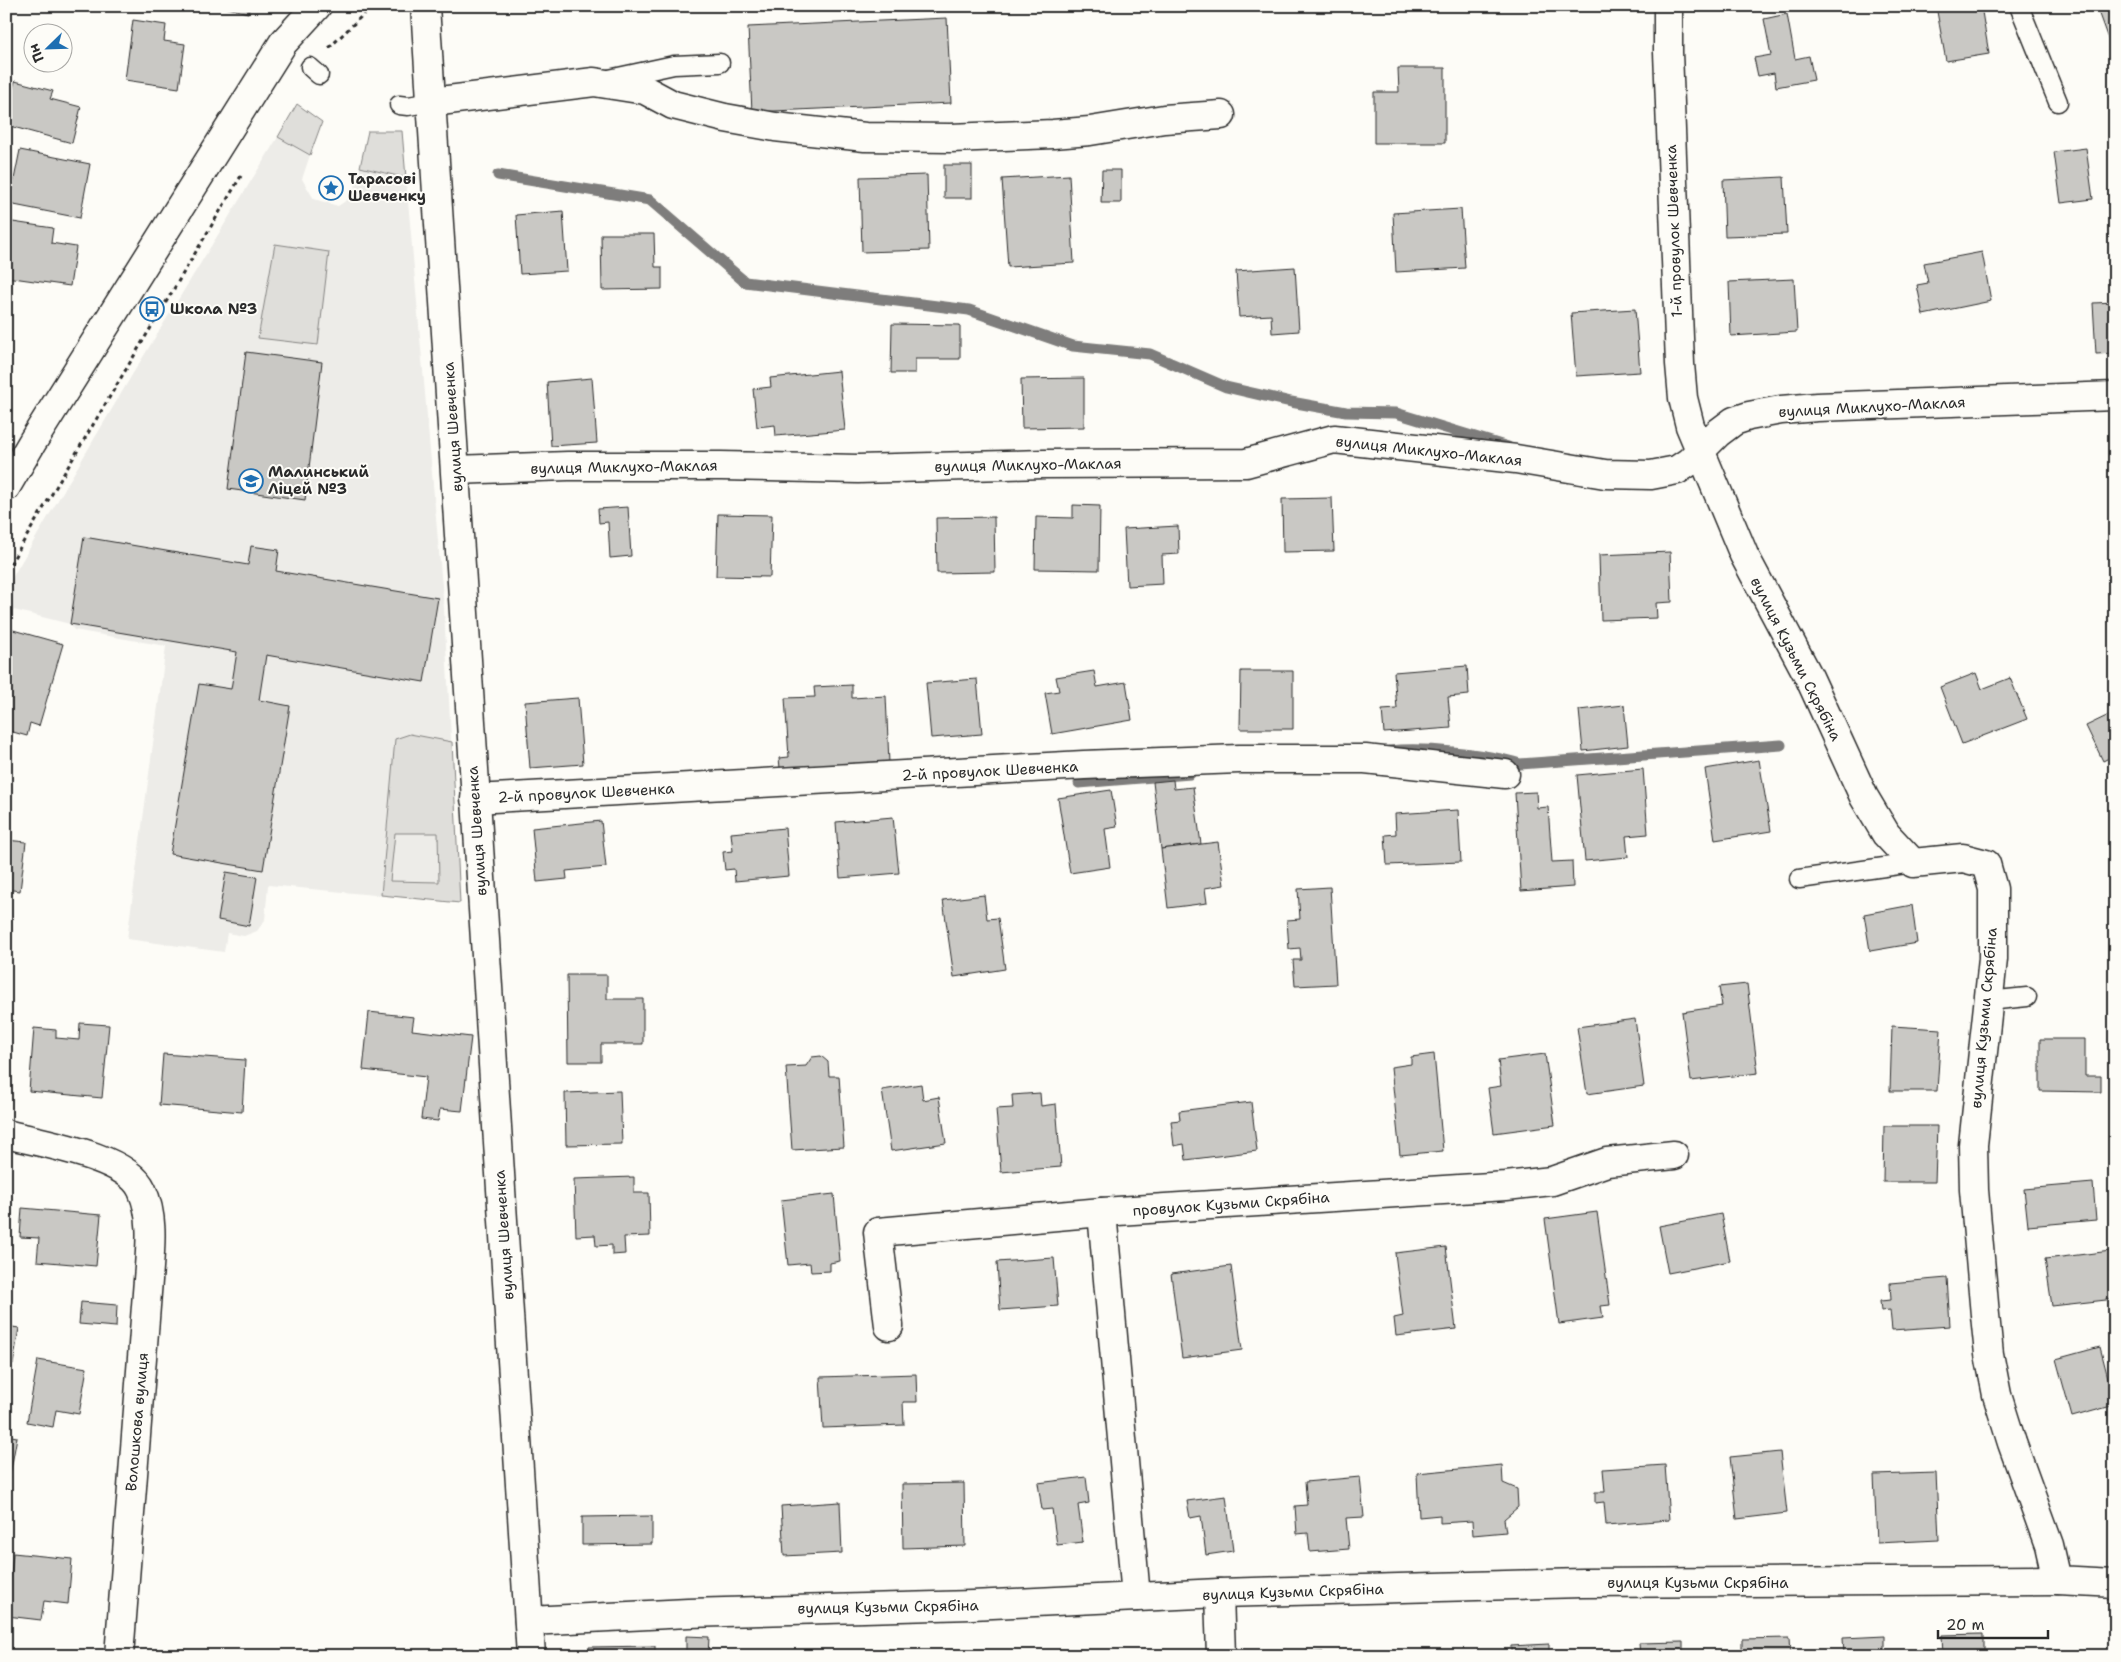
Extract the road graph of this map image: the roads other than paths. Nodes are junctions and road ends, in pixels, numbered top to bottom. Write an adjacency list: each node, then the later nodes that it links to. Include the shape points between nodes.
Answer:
1 (317, 6): 14 (street, via 283,43)
2 (425, 6): 7 (street, вулиця Шевченка)
3 (1668, 6): 12 (street, 1-й провулок Шевченка, via 1680,364 1683,398)
4 (2019, 6): 8 (lane)
5 (720, 63): 6 (lane, via 674,65)
6 (594, 82): 7 (street); 10 (street, via 645,90 673,105 725,118 865,137 1053,134)
7 (432, 102): 9 (lane); 13 (street, вулиця Шевченка)
8 (2058, 102)
9 (400, 105)
10 (1220, 116)
11 (2115, 396): 12 (street, вулиця Миклухо-Маклая, via 1781,410 1734,421)
12 (1700, 452): 13 (street, вулиця Миклухо-Маклая, via 1677,470 1651,475 1605,474 1334,439 1246,463 858,469 568,466); 17 (street, вулиця Кузьми Скрябіна, via 1744,556 1808,677 1864,798 1886,834)
13 (456, 470): 16 (street, вулиця Шевченка)
14 (6, 487)
15 (1505, 774): 16 (street, 2-й провулок Шевченка, via 1365,759 1239,759)
16 (475, 799): 29 (street, вулиця Шевченка)
17 (1913, 863): 18 (lane); 20 (street, вулиця Кузьми Скрябіна, via 1963,858 1986,864 1993,889 1993,959)
18 (1798, 879)
19 (2027, 997): 20 (lane)
20 (1988, 1001): 25 (street, вулиця Кузьми Скрябіна, via 1973,1145 1989,1354 2010,1435 2041,1520)
21 (6, 1134): 30 (street, Волошкова вулиця, via 101,1158 133,1177 142,1189 149,1213 151,1238)
22 (1674, 1155): 23 (street, провулок Кузьми Скрябіна, via 1608,1162 1552,1181 1506,1186)
23 (1102, 1212): 24 (street, провулок Кузьми Скрябіна, via 878,1232); 28 (street)
24 (889, 1326)
25 (2058, 1580): 26 (street, вулиця Кузьми Скрябіна); 27 (street, вулиця Кузьми Скрябіна, via 1582,1583)
26 (2115, 1584)
27 (1219, 1593): 28 (street, вулиця Кузьми Скрябіна); 32 (street)
28 (1136, 1597): 29 (street, вулиця Кузьми Скрябіна)
29 (529, 1621): 31 (street, вулиця Шевченка)
30 (120, 1656)
31 (531, 1656)
32 (1221, 1656)

